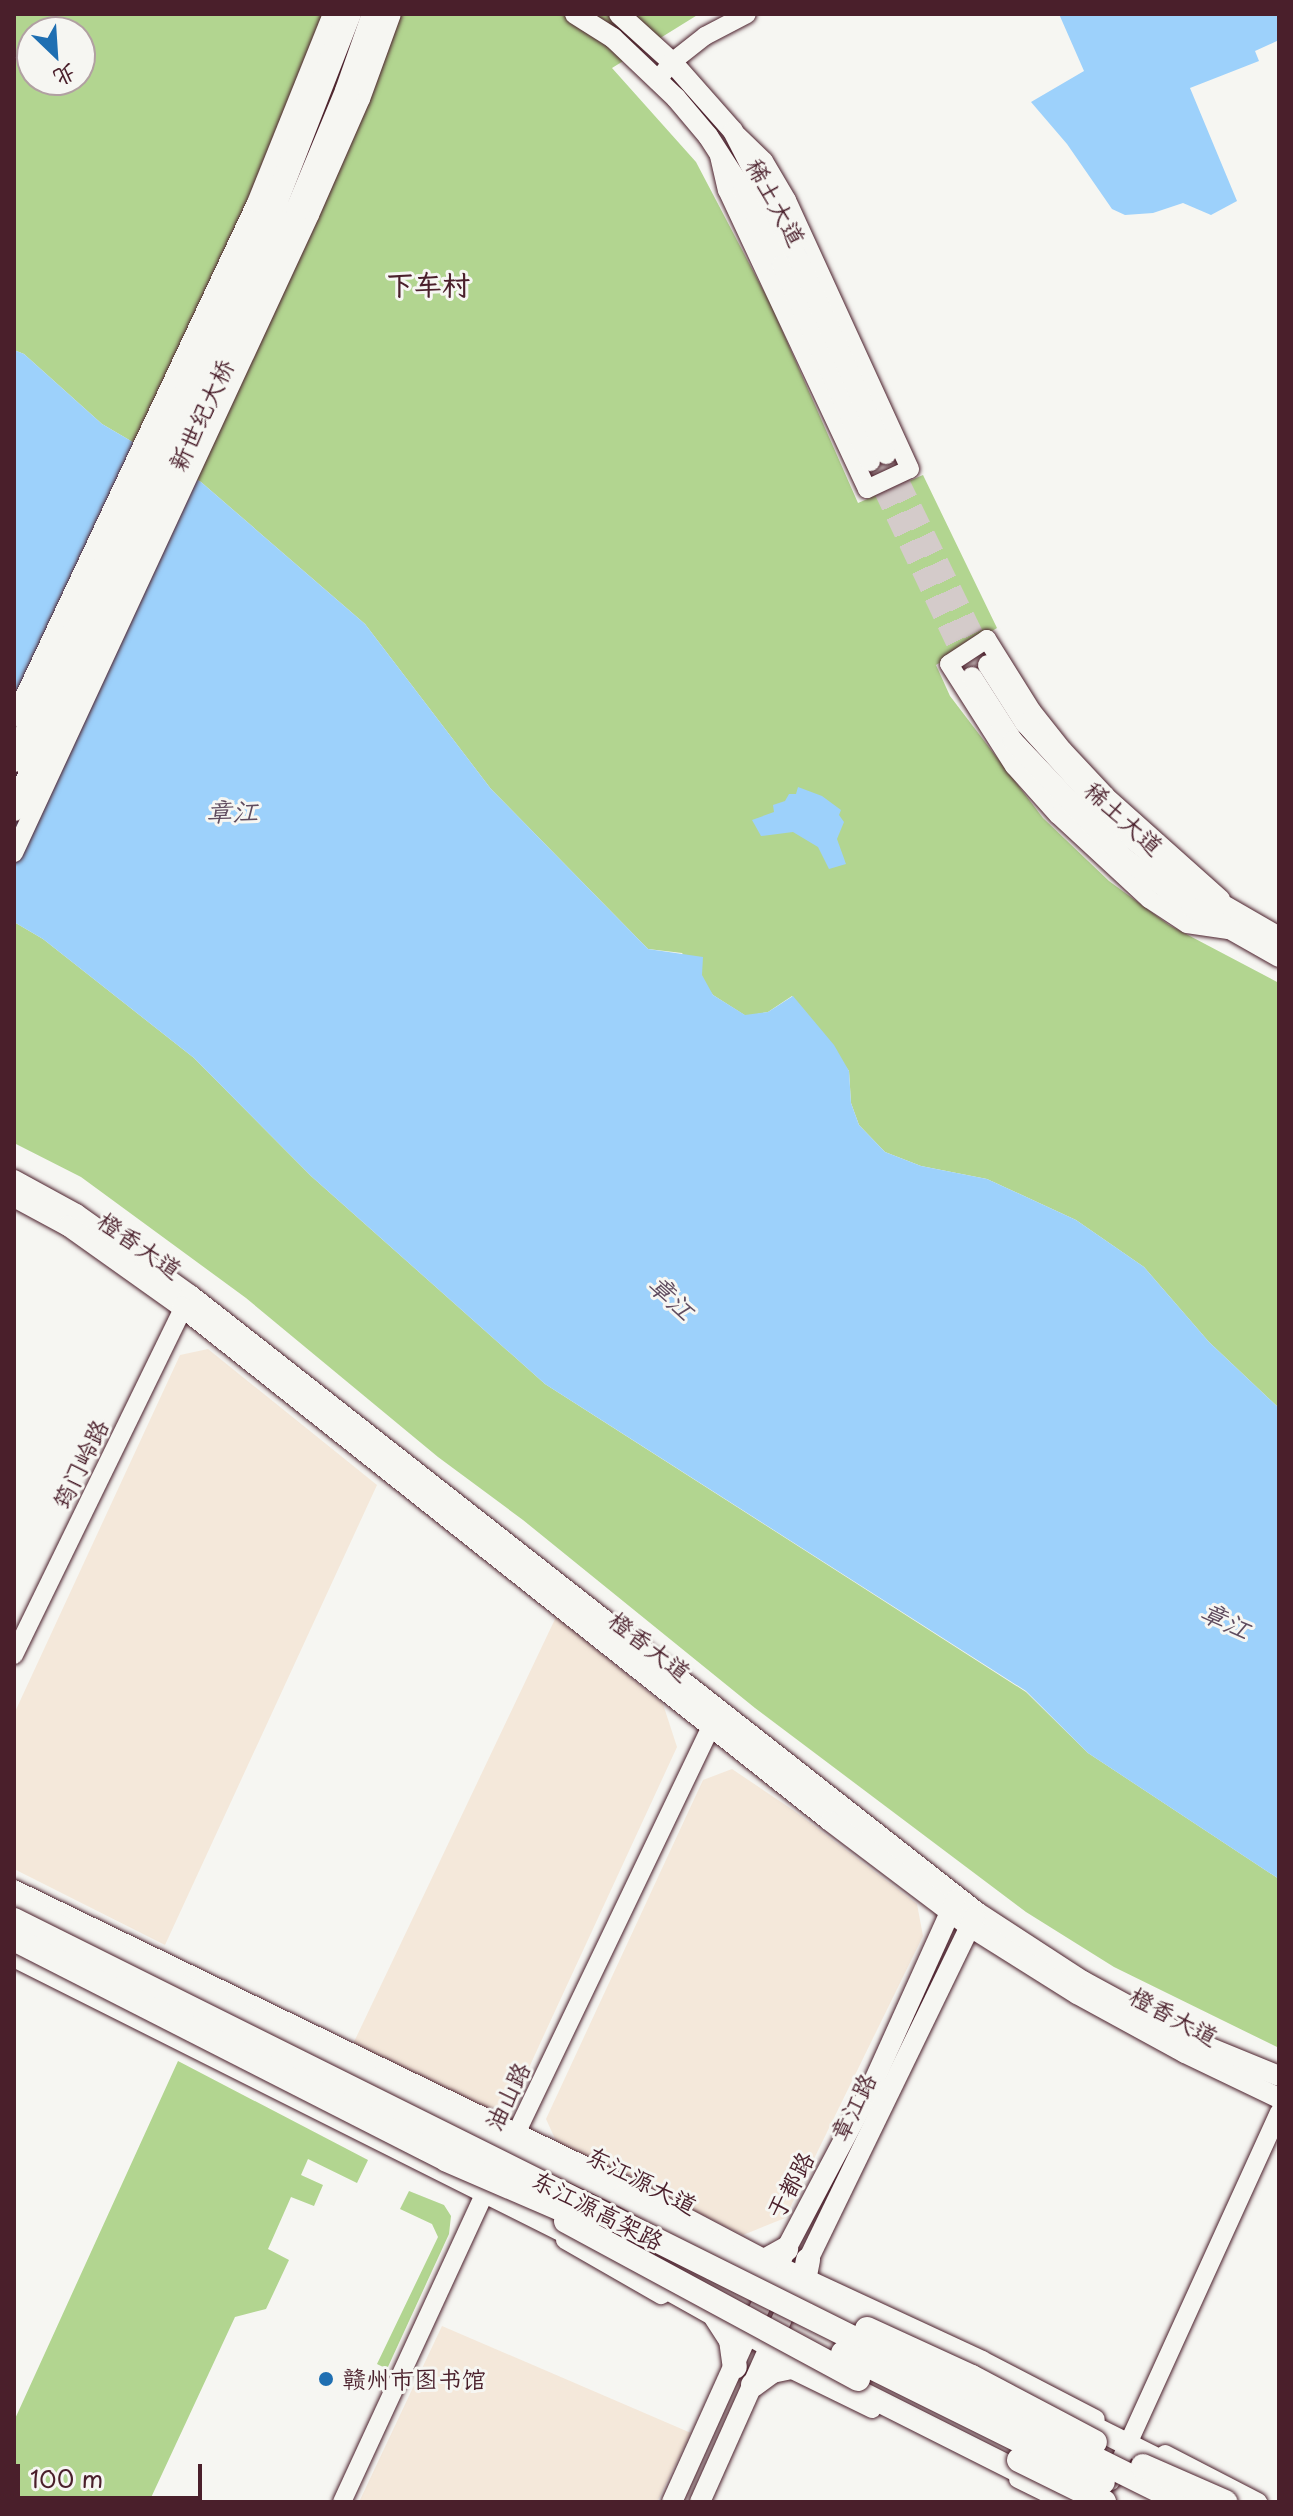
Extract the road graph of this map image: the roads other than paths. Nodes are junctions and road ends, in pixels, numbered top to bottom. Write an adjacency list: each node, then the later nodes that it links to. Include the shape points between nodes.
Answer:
1 (332, 14): 13 (street, via 256,203)
2 (349, 14): 14 (highway, 新世纪大桥, via 276,201)
3 (374, 14): 15 (highway, 新世纪大桥, via 298,209)
4 (392, 14): 16 (street, via 304,229)
5 (575, 14): 9 (main road, 稀土大道, via 613,38)
6 (619, 14): 8 (main road, 稀土大道)
7 (747, 14): 8 (street, via 705,36)
8 (672, 62): 9 (street); 10 (main road, 稀土大道)
9 (657, 81): 11 (main road, 稀土大道)
10 (733, 131): 11 (main road, 稀土大道, via 798,258 878,458 782,265); 11 (street, via 764,161 787,200 910,469 867,489 727,190)
11 (719, 153)
12 (980, 671): 17 (main road, 稀土大道, via 1013,741 1123,857 1191,907)
13 (14, 718)
14 (14, 760)
15 (14, 809)
16 (14, 853)
17 (1232, 920): 17 (street, via 1063,750 987,639 949,664 1014,766 1058,815 1149,899 1187,924); 18 (main road, 稀土大道); 19 (main road, 稀土大道)
18 (1279, 937)
19 (1279, 957)
20 (14, 1180): 22 (main road, 橙香大道, via 76,1214)
21 (14, 1197): 22 (main road, 橙香大道)
22 (186, 1301): 23 (street, 筠门岭路); 24 (main road, 橙香大道)
23 (14, 1655)
24 (714, 1719): 27 (main road, 橙香大道); 37 (street, 油山路)
25 (14, 1889): 37 (street)
26 (14, 1902): 33 (highway, bridge, via 152,1974); 37 (main road, 东江源大道)
27 (954, 1903): 28 (main road, 橙香大道); 40 (main road, 于都路, via 868,2094)
28 (973, 1919): 34 (main road, 橙香大道, via 1191,2040); 35 (main road, 橙香大道, via 1077,1994); 41 (main road, 章江路)
29 (14, 1920): 33 (highway, 东江源高架路, bridge)
30 (14, 1939): 33 (highway, 东江源高架路, bridge)
31 (14, 1957): 33 (highway, bridge); 39 (main road)
32 (14, 1968): 39 (street)
33 (285, 2067): 38 (highway, 东江源高架路, bridge)
34 (1279, 2076)
35 (1279, 2098)
36 (1279, 2113): 46 (street)
37 (513, 2139): 39 (street, 油山路); 40 (main road, 东江源大道)
38 (449, 2149): 52 (highway, bridge, via 746,2321); 53 (highway, 东江源高架路, bridge, via 948,2408); 54 (highway, 东江源高架路, bridge); 55 (highway, bridge, via 616,2205 765,2284 972,2377 1119,2455)
39 (484, 2194): 42 (main road); 47 (street, 油山路)
40 (770, 2263): 41 (main road, 东江源大道); 42 (main road, 于都路)
41 (810, 2283): 43 (main road, 章江路); 46 (main road, 东江源大道)
42 (730, 2332): 43 (main road); 44 (highway)
43 (785, 2361): 45 (highway); 50 (street); 51 (main road)
44 (735, 2367): 48 (main road)
45 (753, 2385): 49 (main road)
46 (1129, 2441): 52 (street); 56 (main road, 东江源大道); 57 (street)
47 (342, 2502)
48 (672, 2502)
49 (700, 2502)
50 (1065, 2502)
51 (1079, 2502)
52 (1103, 2502)
53 (1144, 2502)
54 (1182, 2502)
55 (1225, 2502)
56 (1246, 2502)
57 (1258, 2502)

